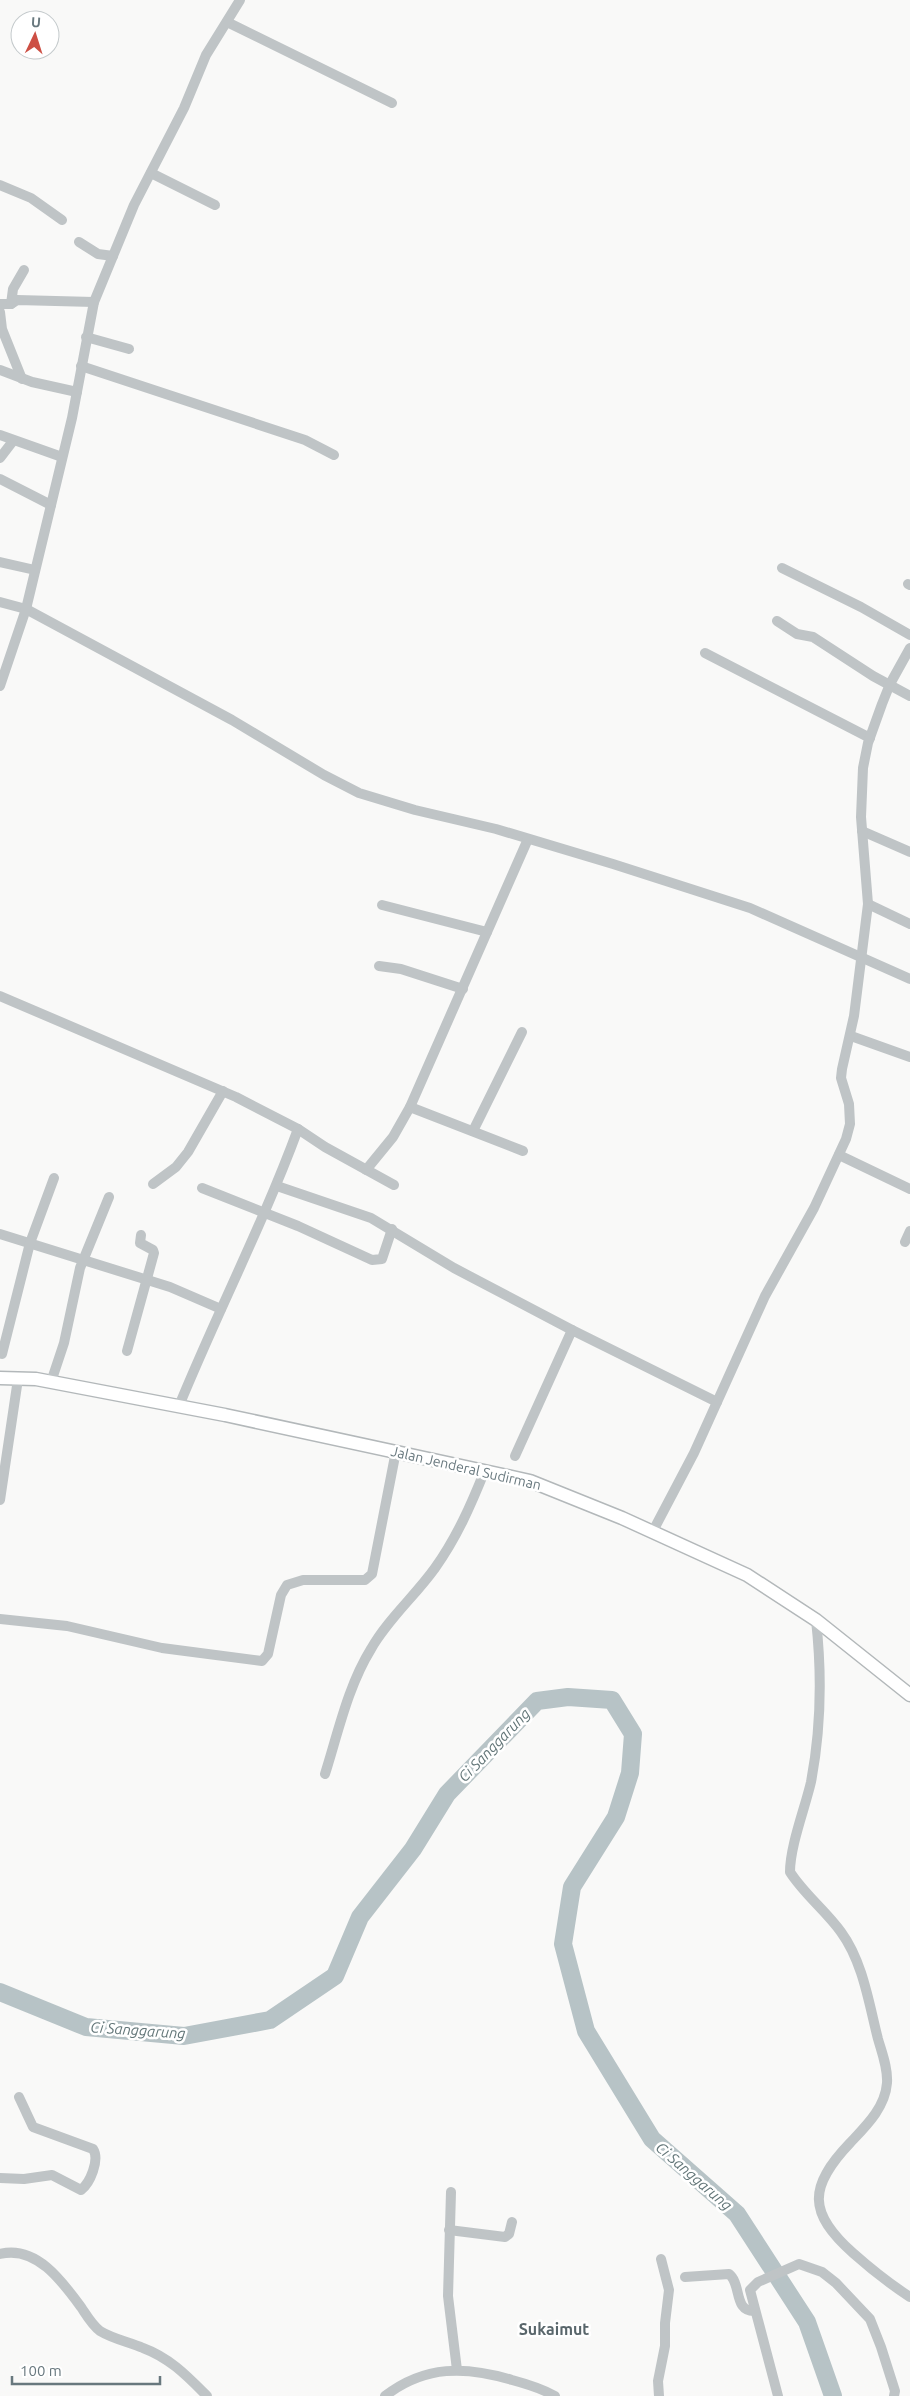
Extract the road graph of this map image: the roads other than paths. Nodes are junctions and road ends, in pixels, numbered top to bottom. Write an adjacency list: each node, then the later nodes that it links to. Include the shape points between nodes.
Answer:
1 (240, 0): 2 (street)
2 (227, 22): 3 (street); 4 (street, via 206,55)
3 (392, 103)
4 (151, 174): 6 (street); 9 (street)
5 (0, 185): 7 (street, via 31,198)
6 (215, 206)
7 (62, 220)
8 (80, 242): 9 (street, via 98,254)
9 (113, 256): 11 (street)
10 (24, 270): 12 (street)
11 (94, 302): 12 (street, via 17,300); 13 (street)
12 (4, 306): 17 (street, via 2,329)
13 (86, 338): 14 (street); 15 (street)
14 (129, 349)
15 (81, 366): 18 (street); 20 (street, via 305,440)
16 (0, 370): 17 (street)
17 (26, 381): 18 (street)
18 (77, 392): 21 (street)
19 (7, 438): 21 (street); 22 (street)
20 (334, 455)
21 (62, 457): 24 (street)
22 (0, 458)
23 (0, 479): 24 (street)
24 (51, 505): 27 (street)
25 (0, 562): 27 (street)
26 (782, 568): 31 (street)
27 (35, 570): 29 (street)
28 (0, 602): 29 (street)
29 (26, 608): 34 (street); 40 (street, via 359,793)
30 (777, 622): 35 (street, via 797,634 813,637)
31 (910, 635)
32 (910, 648): 35 (street)
33 (705, 653): 38 (street)
34 (4, 662): 36 (street)
35 (890, 684): 37 (street); 38 (street)
36 (0, 686)
37 (910, 696)
38 (870, 738): 39 (street, via 862,778)
39 (862, 831): 41 (street); 42 (street)
40 (528, 839): 45 (street); 46 (street, via 750,908)
41 (910, 852)
42 (868, 904): 44 (street); 46 (street)
43 (382, 905): 45 (street)
44 (910, 924)
45 (487, 932): 49 (street)
46 (861, 959): 48 (street); 52 (street)
47 (379, 966): 49 (street, via 402,969)
48 (910, 979)
49 (463, 988): 55 (street)
50 (0, 996): 54 (street)
51 (522, 1032): 57 (street)
52 (851, 1036): 53 (street); 59 (street, via 841,1078 849,1104 850,1124)
53 (910, 1057)
54 (223, 1092): 56 (street); 62 (street, via 188,1152 176,1167)
55 (410, 1107): 57 (street); 60 (street, via 393,1137)
56 (298, 1129): 60 (street); 64 (street)
57 (473, 1131): 58 (street)
58 (522, 1151)
59 (839, 1155): 66 (street); 84 (street, via 814,1208 764,1296)
60 (366, 1170): 63 (street)
61 (54, 1178): 74 (street)
62 (153, 1184)
63 (394, 1184)
64 (277, 1186): 68 (street); 69 (street, via 371,1218)
65 (202, 1188): 68 (street)
66 (910, 1189)
67 (109, 1197): 75 (street)
68 (265, 1213): 69 (street, via 372,1260 382,1259); 77 (street); 85 (street)
69 (392, 1230): 78 (street, via 454,1268)
70 (910, 1231): 73 (street)
71 (0, 1235): 74 (street)
72 (140, 1235): 76 (street, via 140,1243 154,1253)
73 (905, 1242)
74 (30, 1243): 75 (street); 80 (street)
75 (84, 1260): 76 (street); 83 (street)
76 (148, 1280): 77 (street, via 205,1300); 79 (street)
77 (220, 1309): 85 (street)
78 (572, 1330): 84 (street); 87 (street)
79 (127, 1351)
80 (2, 1354)
81 (0, 1378): 82 (main road, Jalan Jenderal Sudirman)
82 (18, 1378): 83 (main road, Jalan Jenderal Sudirman); 89 (street)
83 (52, 1382): 85 (main road, Jalan Jenderal Sudirman)
84 (717, 1402): 90 (street)
85 (179, 1406): 86 (main road, Jalan Jenderal Sudirman)
86 (396, 1451): 88 (main road, Jalan Jenderal Sudirman); 91 (street, via 372,1574 365,1580 303,1580 287,1585 281,1595 268,1654 262,1661 162,1648 67,1626)
87 (515, 1456)
88 (485, 1470): 90 (main road, Jalan Jenderal Sudirman, via 530,1481); 94 (street, via 455,1538 367,1655 347,1705)
89 (0, 1500)
90 (653, 1531): 92 (main road, Jalan Jenderal Sudirman, via 748,1575)
91 (0, 1619)
92 (816, 1620): 93 (main road, Jalan Jenderal Sudirman); 103 (street, via 821,1666 818,1720 811,1782 790,1872 843,1934 871,2006 887,2076 878,2110 829,2165 819,2191 819,2205 834,2236 877,2274)
93 (910, 1695)
94 (326, 1774)
95 (19, 2097): 96 (street, via 33,2127 93,2149 96,2156 88,2183 81,2190 52,2175)
96 (0, 2178)
97 (451, 2192): 99 (street)
98 (512, 2222): 99 (street, via 505,2237)
99 (448, 2230): 105 (street, via 448,2296)
100 (0, 2254): 106 (street, via 17,2252 39,2261 59,2280 98,2330 175,2364)
101 (661, 2259): 109 (street, via 669,2290)
102 (685, 2277): 104 (street, via 729,2274 735,2281 741,2305)
103 (910, 2297)
104 (755, 2311): 110 (street); 111 (street, via 750,2290 758,2282 799,2264 822,2272 870,2319)
105 (456, 2370): 107 (street, via 420,2376); 108 (street, via 490,2373)
106 (207, 2396)
107 (384, 2396)
108 (555, 2396)
109 (659, 2396)
110 (778, 2396)
111 (894, 2396)

